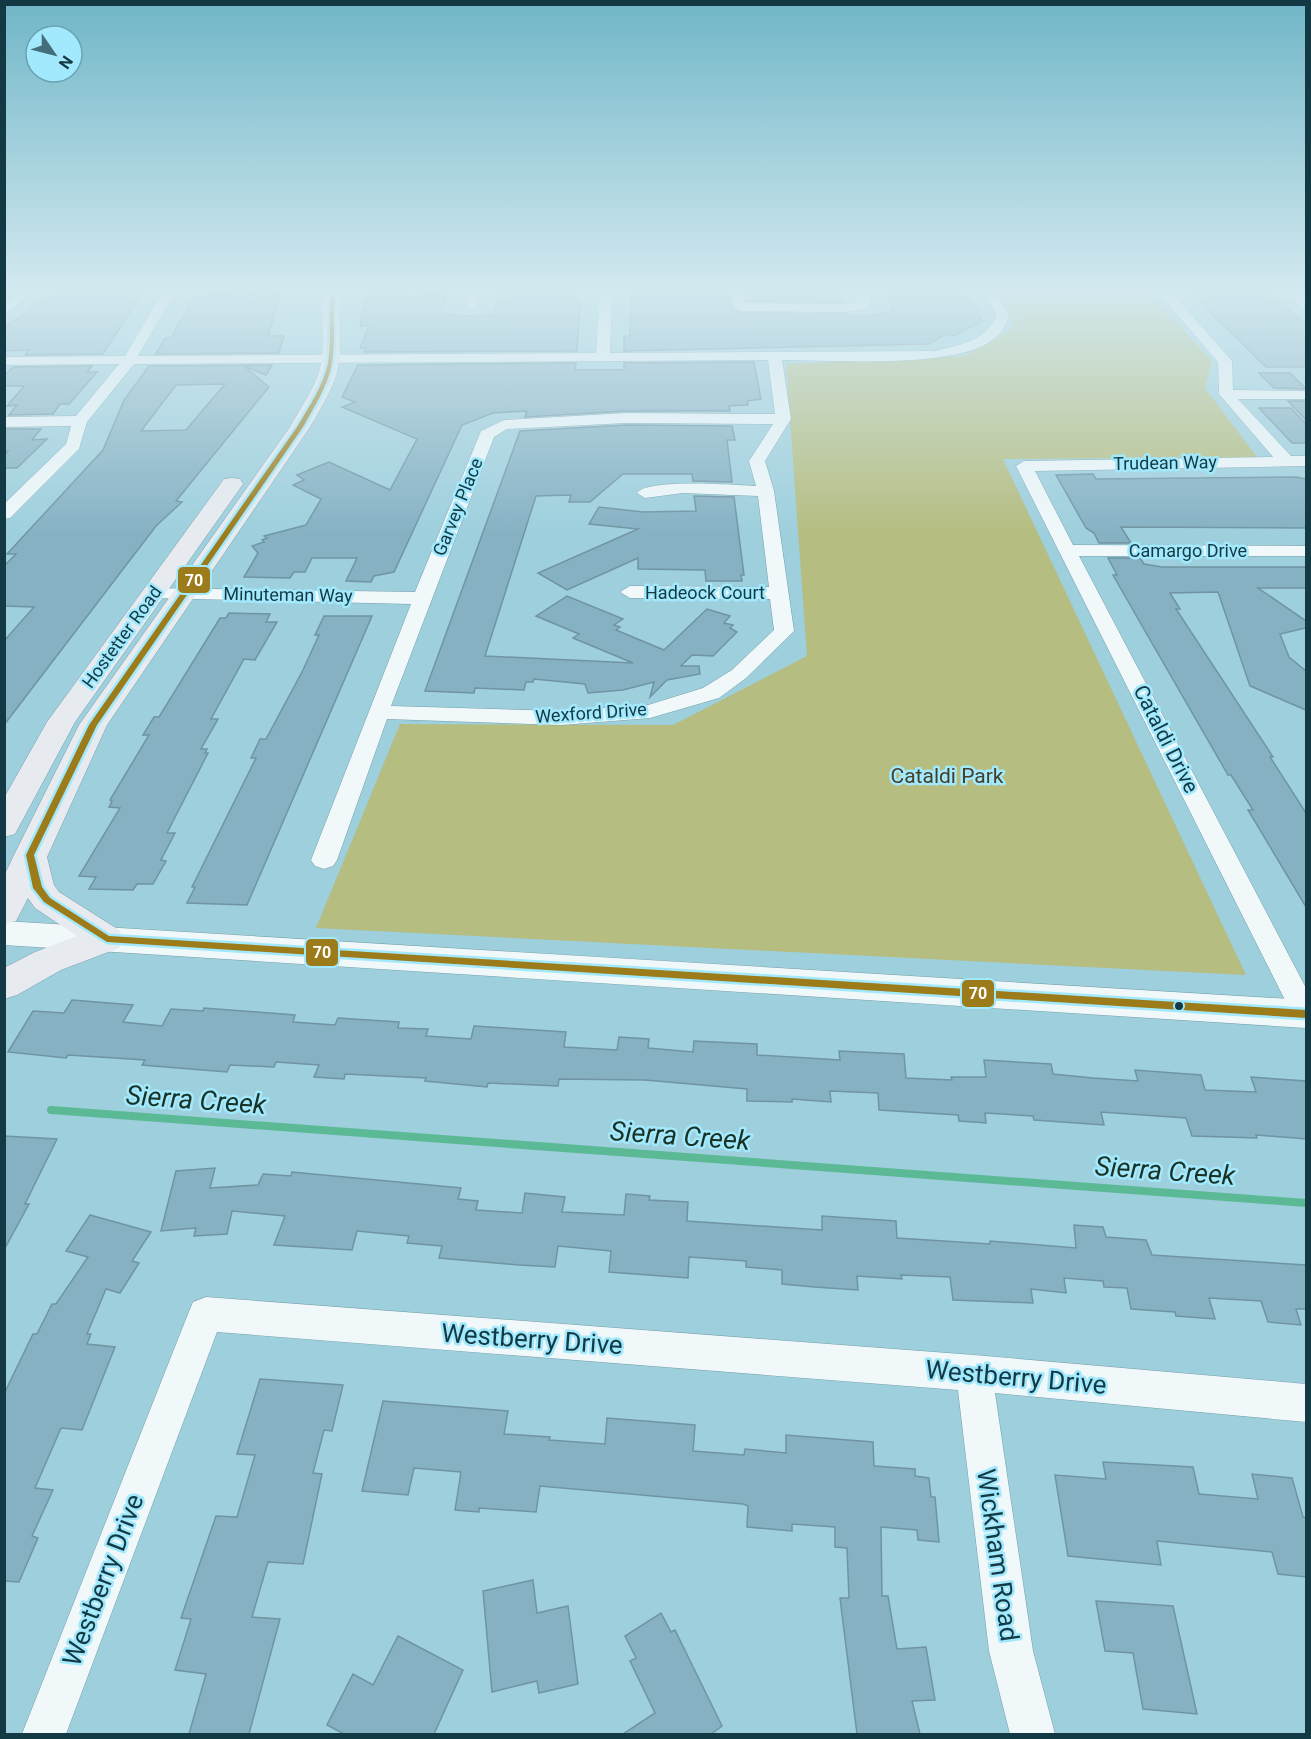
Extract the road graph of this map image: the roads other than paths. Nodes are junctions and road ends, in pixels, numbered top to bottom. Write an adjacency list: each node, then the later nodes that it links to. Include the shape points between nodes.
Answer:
1 (119, 373): 10 (street)
2 (308, 373): 6 (main road, Hostetter Road)
3 (321, 373): 23 (main road, Hostetter Road, via 322,384 300,427)
4 (777, 373): 9 (street)
5 (1225, 373): 7 (street)
6 (301, 382)
7 (1226, 394): 8 (street); 12 (street)
8 (1306, 395)
9 (783, 419): 16 (street, Wexford Drive, via 757,461); 25 (street, Garvey Place, via 627,418 504,424 487,434)
10 (80, 421): 11 (street); 18 (street, via 73,446)
11 (4, 422)
12 (1286, 461): 13 (street, Trudean Way); 14 (street, Trudean Way)
13 (1306, 461)
14 (1024, 466): 19 (street, Cataldi Drive)
15 (242, 470): 21 (main road, Hostetter Road)
16 (766, 491): 17 (street, via 683,488); 24 (street, Wexford Drive)
17 (645, 493)
18 (7, 510)
19 (1069, 550): 20 (street, Camargo Drive); 34 (street, Cataldi Drive)
20 (1306, 551)
21 (154, 592): 23 (street, Minuteman Way); 27 (main road, Hostetter Road, via 61,722)
22 (630, 592): 24 (street, Hadeock Court)
23 (184, 593): 25 (street, Minuteman Way); 28 (main road, Hostetter Road, via 93,725)
24 (780, 593): 26 (street, Wexford Drive, via 784,631 739,674 711,693 650,711 561,718)
25 (422, 598): 26 (street, Garvey Place)
26 (378, 712): 29 (street, Garvey Place)
27 (4, 827)
28 (30, 855): 30 (main road, Hostetter Road); 32 (main road, via 38,888 47,900)
29 (324, 860)
30 (4, 912)
31 (4, 933): 32 (street)
32 (107, 939): 33 (main road, via 48,961); 34 (street)
33 (4, 985)
34 (1306, 1014)
35 (974, 1373): 36 (street, Westberry Drive); 37 (street, Westberry Drive, via 206,1314); 38 (street, Wickham Road, via 1011,1651)
36 (1306, 1403)
37 (44, 1734)
38 (1032, 1734)

